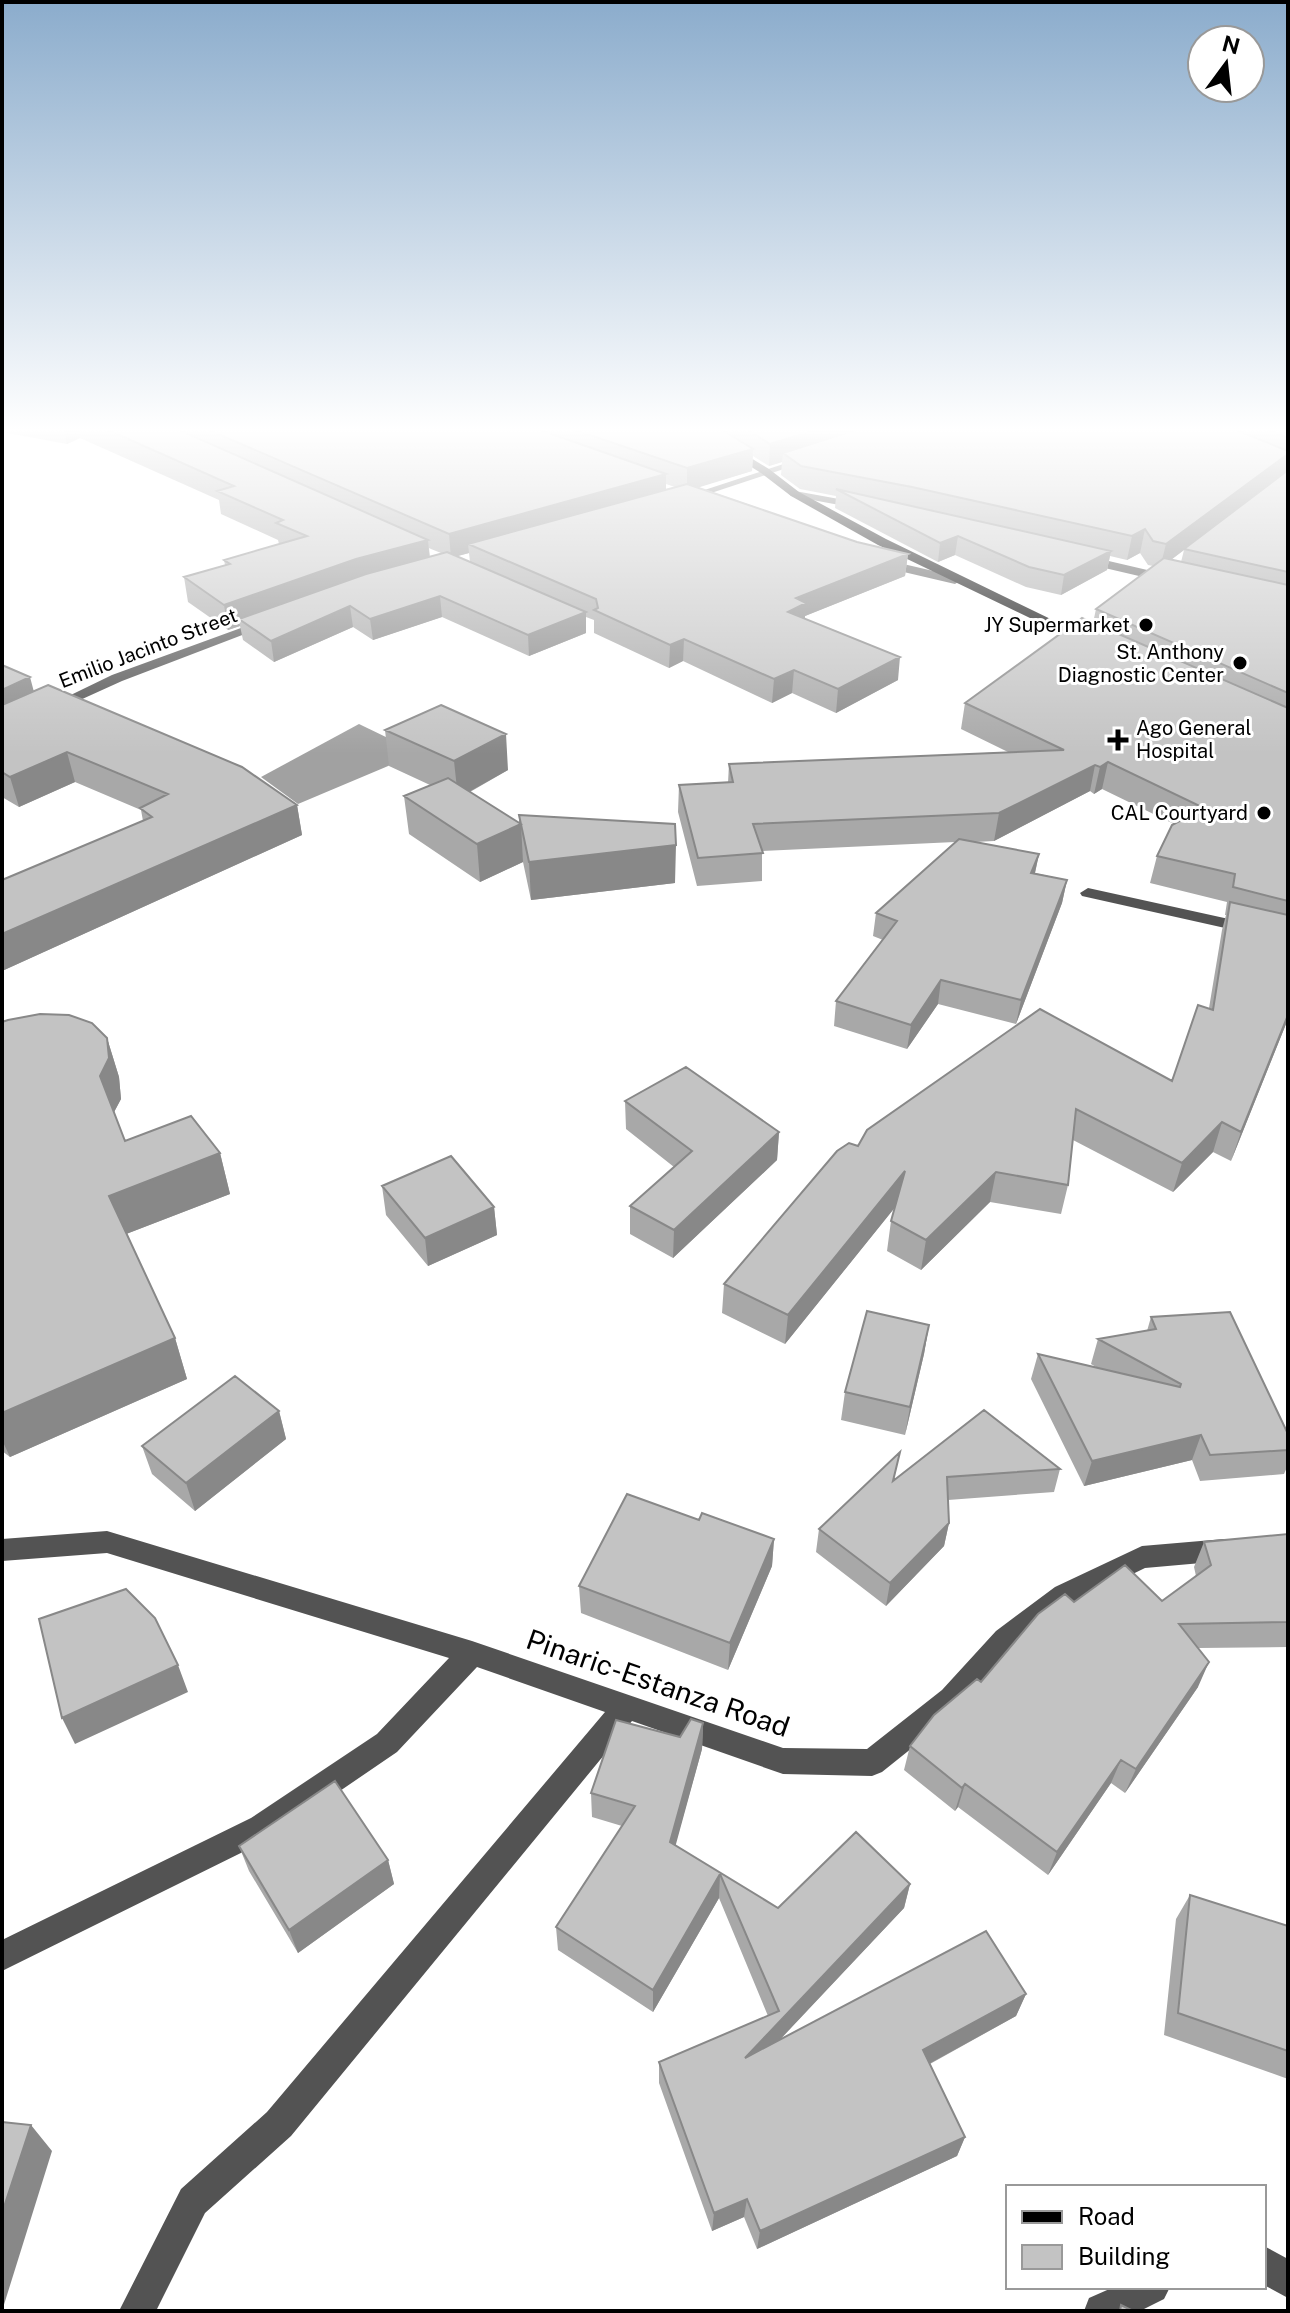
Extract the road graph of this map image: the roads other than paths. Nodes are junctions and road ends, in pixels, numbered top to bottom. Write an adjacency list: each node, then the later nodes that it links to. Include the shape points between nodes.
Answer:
1 (877, 538): 6 (main road)
2 (1070, 556): 5 (street)
3 (874, 562): 6 (street)
4 (1173, 568): 5 (street)
5 (1161, 577): 7 (street)
6 (955, 580): 9 (main road)
7 (1189, 584)
8 (277, 620): 10 (street, Emilio Jacinto Street, via 117,678)
9 (1107, 649)
10 (42, 713)
11 (1088, 893): 12 (street)
12 (1288, 937)
13 (1244, 1548): 16 (street, Pinaric-Estanza Road, via 1142,1557 1064,1595 1005,1639 952,1699 872,1763 783,1761)
14 (2, 1550): 15 (street, Pinaric-Estanza Road, via 107,1542)
15 (472, 1653): 16 (street, Pinaric-Estanza Road); 17 (street, via 387,1743 261,1828)
16 (626, 1708): 21 (street, via 279,2124 193,2201)
17 (2, 1956)
18 (1266, 2264): 19 (street)
19 (1288, 2281)
20 (1148, 2289): 22 (street)
21 (137, 2311)
22 (1102, 2311)

